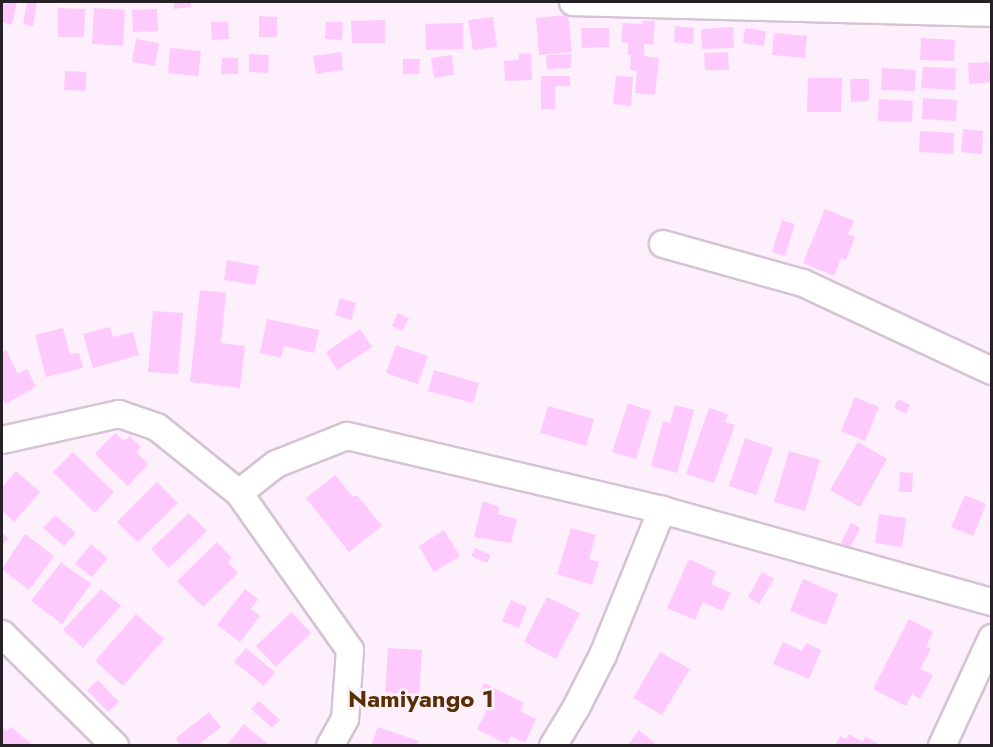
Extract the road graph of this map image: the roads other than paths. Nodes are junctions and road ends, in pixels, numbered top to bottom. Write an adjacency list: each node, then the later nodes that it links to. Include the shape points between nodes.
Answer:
1 (573, 2): 2 (street)
2 (987, 9)
3 (663, 244): 4 (street, via 803,283)
4 (992, 371)
5 (2, 440): 6 (street, via 119,414 157,427)
6 (239, 493): 7 (street, via 276,464 347,436); 12 (street, via 350,650 345,719)
7 (662, 510): 8 (street); 13 (street, via 608,644)
8 (992, 602)
9 (2, 634): 11 (street)
10 (992, 638): 14 (street)
11 (115, 746)
12 (330, 746)
13 (553, 746)
14 (942, 746)

